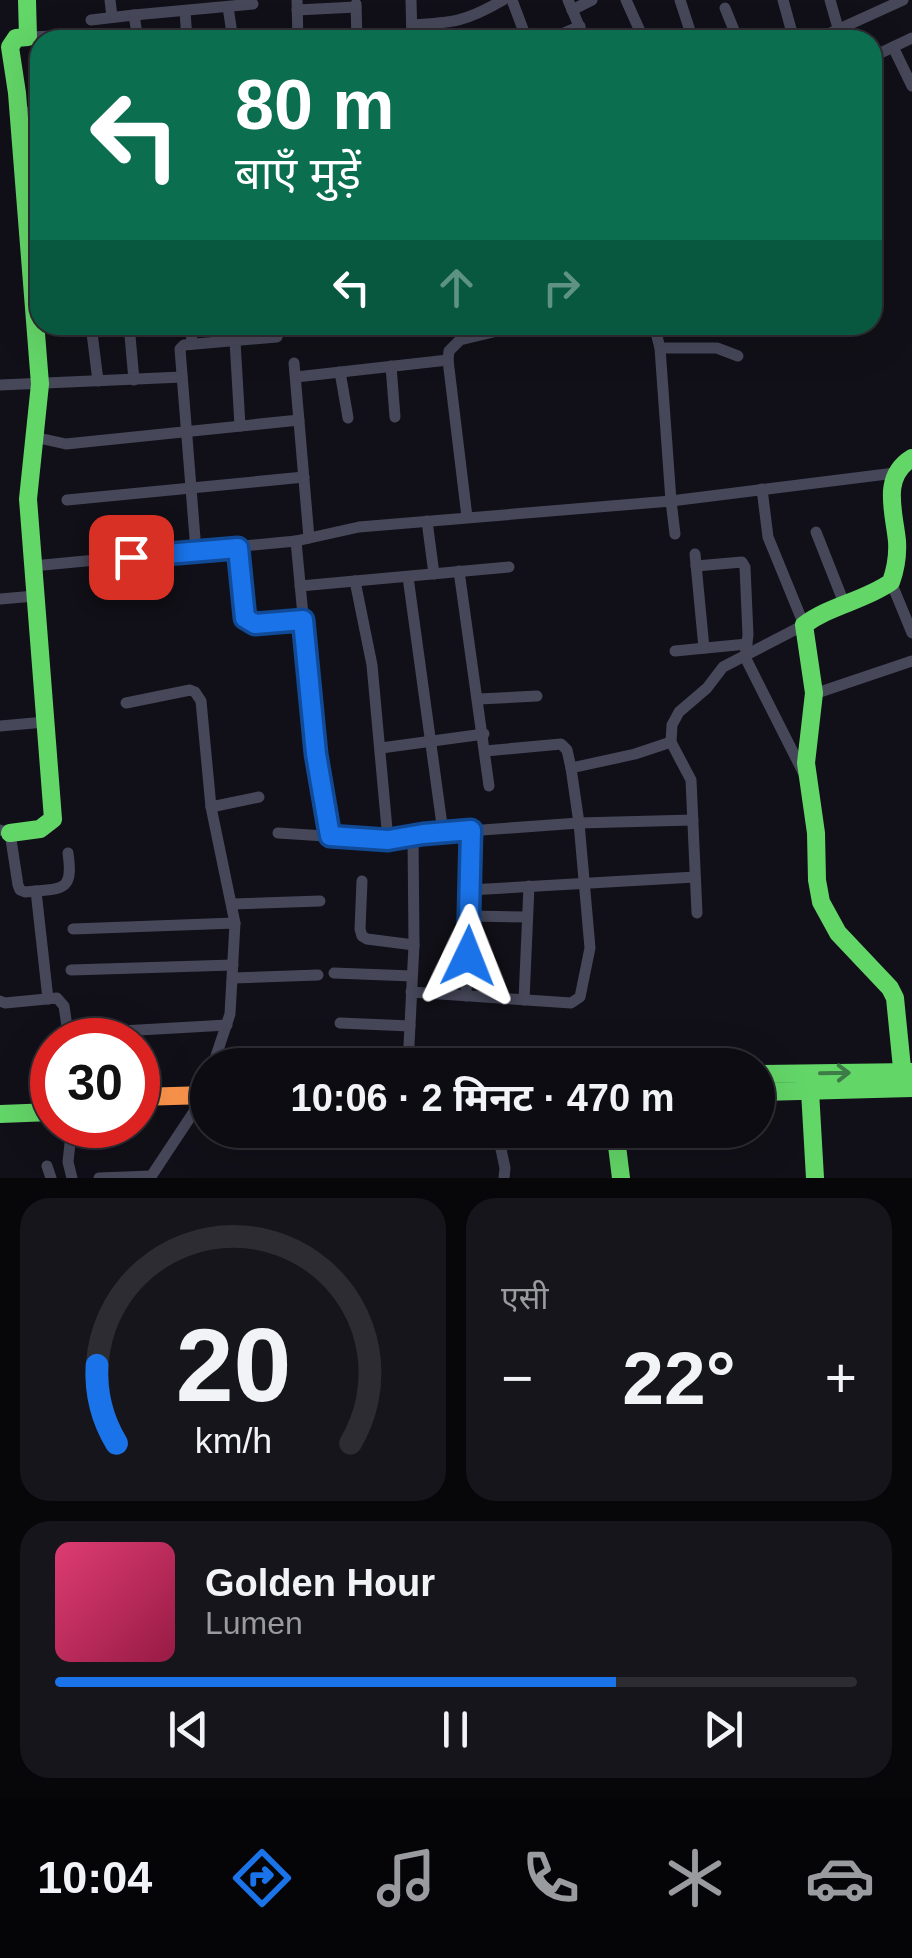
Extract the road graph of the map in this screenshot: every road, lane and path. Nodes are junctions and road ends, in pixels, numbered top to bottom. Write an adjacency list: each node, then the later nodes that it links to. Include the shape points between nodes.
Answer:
1 (26, 0): 40 (street)
2 (110, 0): 21 (street)
3 (411, 0): 23 (street)
4 (503, 0): 23 (street, via 460,21)
5 (512, 0): 32 (street)
6 (592, 0): 16 (street)
7 (626, 0): 35 (street)
8 (680, 0): 36 (street)
9 (783, 0): 38 (street)
10 (830, 0): 25 (street)
11 (902, 0): 12 (street)
12 (886, 3): 25 (street)
13 (253, 4): 17 (street)
14 (356, 4): 15 (street); 30 (street)
15 (297, 5): 29 (street)
16 (570, 5): 24 (street)
17 (228, 6): 19 (street); 28 (street)
18 (725, 8): 37 (street)
19 (185, 11): 20 (street); 27 (street)
20 (134, 15): 21 (street); 26 (street)
21 (112, 17): 22 (street)
22 (91, 20)
23 (412, 25): 31 (street)
24 (580, 26): 33 (street); 34 (street)
25 (838, 28): 39 (street)
26 (136, 30)
27 (187, 30)
28 (232, 30)
29 (298, 30)
30 (357, 30)
31 (412, 30)
32 (523, 30)
33 (571, 30)
34 (582, 30)
35 (640, 30)
36 (690, 30)
37 (733, 30)
38 (791, 30)
39 (834, 30)
40 (28, 37): 45 (street, via 10,47)
41 (912, 38): 42 (street)
42 (893, 47): 43 (street); 44 (street)
43 (882, 52)
44 (912, 86)
45 (9, 94): 47 (street)
46 (30, 112): 47 (street)
47 (19, 113): 48 (street)
48 (30, 255)
49 (36, 335): 70 (street)
50 (92, 335): 69 (street)
51 (130, 335): 68 (street)
52 (192, 335): 59 (street)
53 (251, 335): 57 (street)
54 (480, 335): 62 (street, via 460,340)
55 (657, 335): 60 (street)
56 (277, 337): 57 (street)
57 (251, 339): 58 (street)
58 (235, 341): 59 (street); 75 (street)
59 (192, 344): 66 (street, via 180,349)
60 (660, 348): 61 (street, via 717,348); 84 (street)
61 (738, 356)
62 (448, 360): 64 (street); 85 (street)
63 (294, 362): 67 (street)
64 (391, 366): 65 (street); 72 (street)
65 (340, 372): 67 (street); 73 (street)
66 (182, 377): 68 (street); 76 (street)
67 (296, 377): 74 (street)
68 (134, 380): 69 (street)
69 (98, 381): 70 (street)
70 (40, 384): 71 (street); 77 (street)
71 (0, 385)
72 (395, 417)
73 (348, 418)
74 (300, 420): 75 (street); 80 (street)
75 (240, 426): 76 (street)
76 (186, 432): 77 (street, via 66,444); 81 (street)
77 (34, 437): 92 (street, via 28,499)
78 (912, 458): 79 (street)
79 (895, 473): 82 (street); 98 (street, via 898,559)
80 (304, 477): 81 (street); 89 (street)
81 (190, 488): 83 (street); 91 (street)
82 (762, 489): 84 (street); 104 (street, via 768,537)
83 (67, 500)
84 (672, 500): 85 (street); 88 (street)
85 (466, 517): 86 (street)
86 (427, 521): 89 (street); 95 (street)
87 (816, 532): 102 (street)
88 (675, 534)
89 (303, 539): 90 (street); 99 (street)
90 (238, 548): 91 (street); 103 (street, via 245,618 255,624)
91 (196, 551): 92 (street)
92 (33, 566): 100 (street)
93 (510, 567): 94 (street)
94 (459, 571): 95 (street); 112 (street)
95 (434, 574): 96 (street)
96 (408, 577): 97 (street); 117 (street)
97 (355, 582): 99 (street); 119 (street)
98 (891, 582): 102 (street); 105 (street)
99 (300, 586): 103 (street)
100 (35, 596): 101 (street); 114 (street)
101 (0, 599)
102 (844, 604): 104 (street)
103 (303, 620): 133 (street)
104 (804, 625): 107 (street); 110 (street)
105 (912, 633)
106 (704, 648): 107 (street); 107 (street, via 696,560 745,566); 108 (street)
107 (746, 650): 118 (street, via 679,712); 122 (street)
108 (675, 652)
109 (912, 661): 110 (street)
110 (814, 694): 122 (street)
111 (537, 696): 112 (street)
112 (478, 699): 116 (street)
113 (126, 703): 125 (street, via 190,690 199,696)
114 (45, 722): 115 (street); 129 (street, via 53,818 42,829)
115 (0, 726)
116 (484, 734): 117 (street); 120 (street)
117 (430, 741): 119 (street); 130 (street)
118 (671, 742): 121 (street); 126 (street, via 690,780)
119 (382, 748): 134 (street)
120 (486, 751): 121 (street, via 561,744); 123 (street)
121 (571, 768): 127 (street)
122 (807, 781): 168 (street, via 825,913 890,988)
123 (489, 786)
124 (259, 797): 125 (street)
125 (211, 808): 143 (street)
126 (693, 820): 127 (street); 136 (street)
127 (580, 823): 128 (street); 138 (street)
128 (471, 830): 130 (street); 140 (street)
129 (5, 831): 141 (street, via 20,890)
130 (443, 832): 132 (street)
131 (278, 833): 133 (street)
132 (414, 835): 134 (street); 149 (street)
133 (330, 836): 134 (street)
134 (388, 840)
135 (68, 853): 141 (street, via 69,882)
136 (695, 877): 138 (street); 144 (street)
137 (362, 881): 149 (street, via 362,936)
138 (584, 884): 139 (street); 158 (street, via 590,948 580,997 571,1003)
139 (529, 886): 140 (street); 146 (street)
140 (470, 890): 145 (street)
141 (36, 891): 157 (street)
142 (320, 901): 143 (street)
143 (232, 904): 147 (street)
144 (697, 914)
145 (469, 916): 146 (street); 156 (street)
146 (527, 918): 158 (street)
147 (235, 923): 148 (street); 151 (street)
148 (73, 929)
149 (414, 944): 154 (street)
150 (71, 970): 151 (street)
151 (233, 972): 153 (street); 162 (street)
152 (334, 973): 154 (street)
153 (318, 975)
154 (412, 976): 155 (street)
155 (412, 992): 156 (street); 163 (street)
156 (466, 996): 158 (street)
157 (48, 999): 159 (street); 160 (street, via 62,1001)
158 (524, 1000)
159 (0, 1001)
160 (65, 1018)
161 (340, 1023): 163 (street)
162 (227, 1026): 164 (street); 165 (street)
163 (410, 1026): 166 (street)
164 (160, 1031)
165 (219, 1048)
166 (409, 1048)
167 (775, 1075): 168 (street, one-way to 168)
168 (908, 1080): 169 (street)
169 (810, 1091): 170 (street); 188 (street)
170 (775, 1092)
171 (190, 1096): 172 (street)
172 (160, 1097)
173 (190, 1099): 176 (street)
174 (30, 1101): 175 (street)
175 (0, 1102)
176 (160, 1105)
177 (30, 1113): 178 (street)
178 (0, 1114)
179 (190, 1117): 183 (street)
180 (70, 1148): 184 (street)
181 (501, 1148): 186 (street)
182 (618, 1148): 187 (street)
183 (151, 1177): 185 (street)
184 (72, 1178)
185 (99, 1178)
186 (504, 1178)
187 (622, 1178)
188 (815, 1178)

